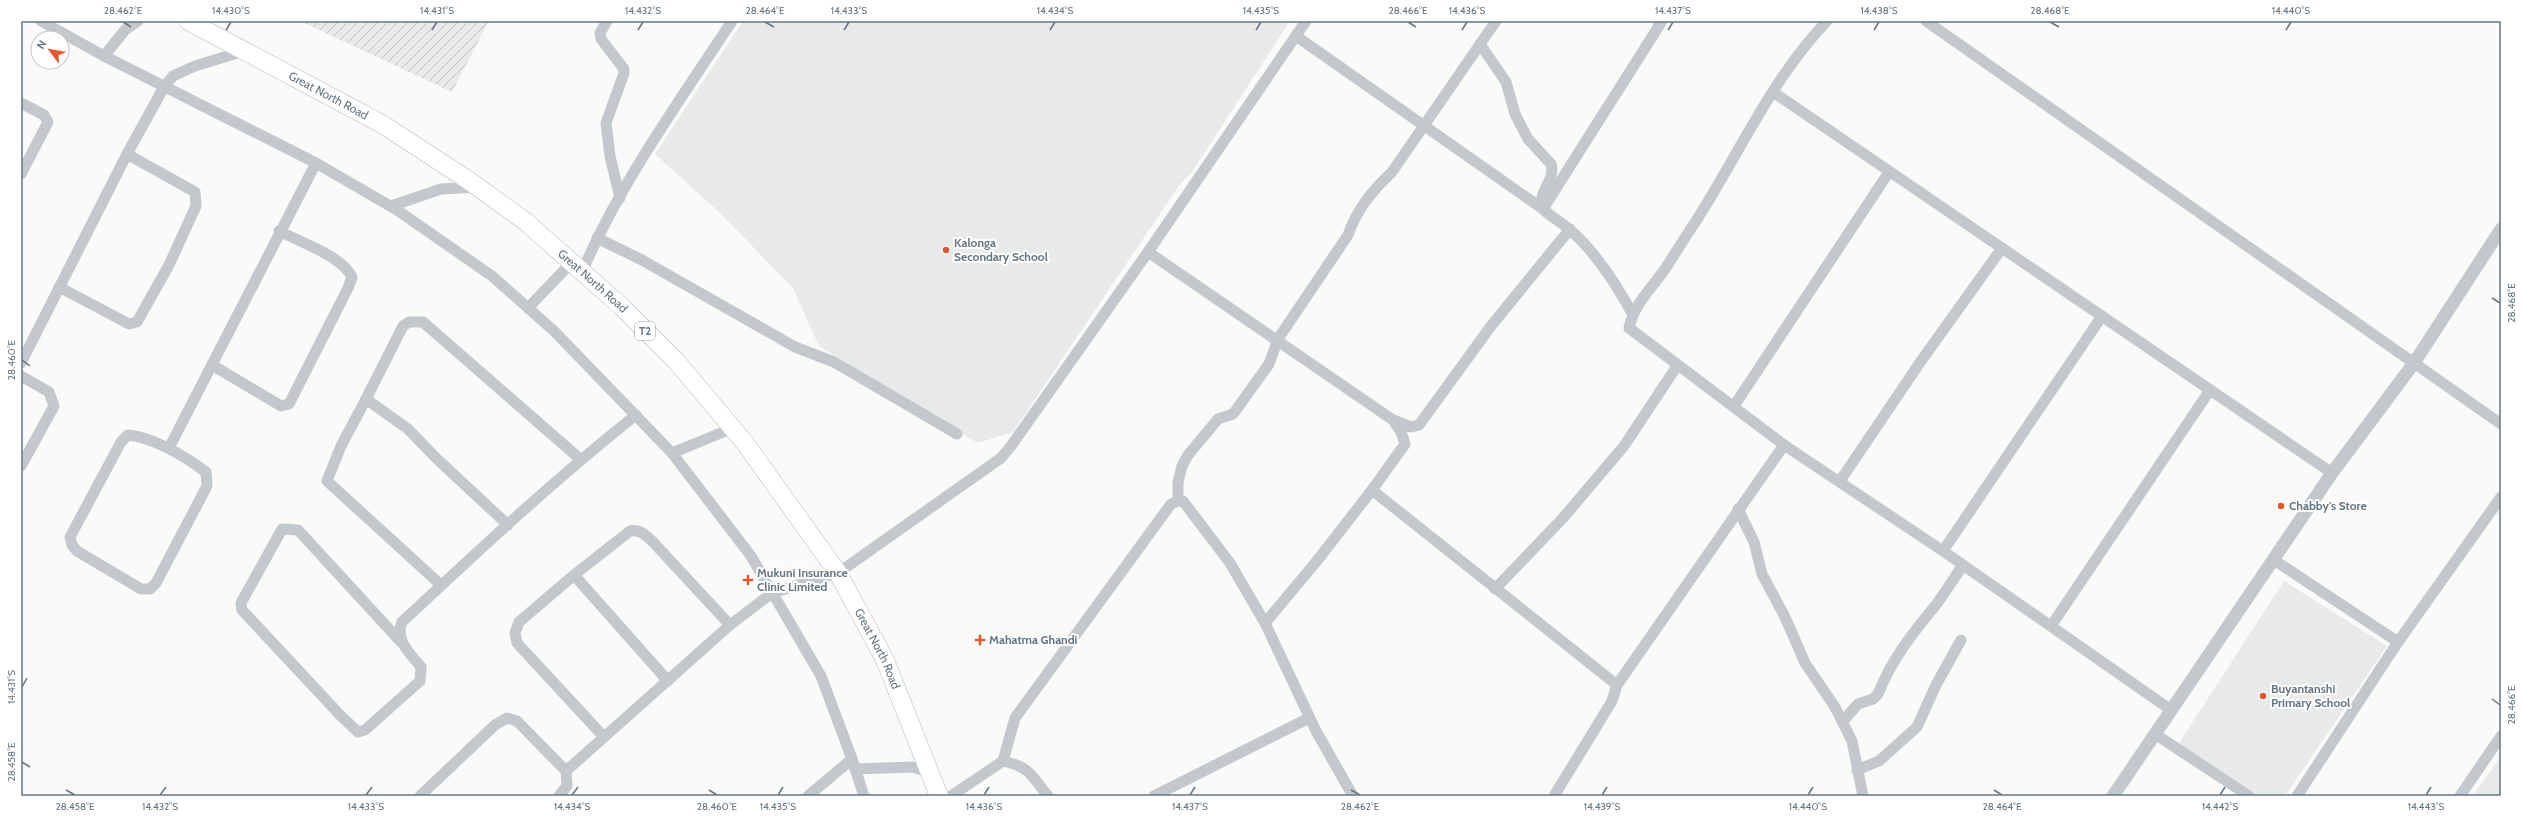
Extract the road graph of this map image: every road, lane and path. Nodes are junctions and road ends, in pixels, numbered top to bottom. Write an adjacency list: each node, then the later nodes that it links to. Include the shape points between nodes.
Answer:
1 (41, 21): 14 (street)
2 (138, 21): 14 (street, via 125,30)
3 (188, 21): 13 (highway, Great North Road / T2)
4 (606, 21): 24 (street, via 600,33 601,40 624,69 606,122 610,156)
5 (732, 21): 24 (street, via 659,132)
6 (1306, 21): 11 (street)
7 (1496, 21): 12 (street)
8 (1662, 21): 26 (street)
9 (1827, 21): 16 (street, via 1806,42)
10 (1926, 21): 39 (street)
11 (1296, 36): 18 (street); 32 (street)
12 (1480, 44): 18 (street); 26 (street, via 1506,82 1515,114 1528,139 1551,164 1551,179 1541,196)
13 (245, 51): 15 (street, via 195,66 173,76); 23 (highway, Great North Road / T2, via 382,124 427,151)
14 (104, 56): 15 (street)
15 (164, 87): 19 (street); 20 (street)
16 (1773, 92): 21 (street); 36 (street, via 1694,223)
17 (21, 103): 22 (street, via 44,115 48,122)
18 (1423, 126): 26 (street); 38 (street, via 1392,172 1374,188 1361,207 1348,235)
19 (127, 154): 34 (street); 34 (street, via 195,192 196,206 169,265 137,322 129,324)
20 (316, 163): 25 (street); 29 (street)
21 (1889, 172): 31 (street); 46 (street)
22 (21, 174)
23 (477, 187): 25 (street, via 441,189); 33 (highway, Great North Road / T2, via 526,222)
24 (620, 198): 30 (street)
25 (391, 206): 35 (street, via 492,276)
26 (1543, 209): 27 (street)
27 (1570, 229): 36 (street, via 1617,286); 50 (street, via 1491,326)
28 (2501, 229): 39 (street)
29 (279, 231): 41 (street); 41 (street, via 333,258 348,269 352,277 348,288 289,404 281,406)
30 (597, 238): 33 (street); 52 (street, via 642,260 795,347 834,362)
31 (2002, 248): 37 (street); 60 (street)
32 (1148, 252): 38 (street); 69 (street, via 1000,458)
33 (577, 268): 35 (street); 51 (highway, Great North Road / T2, via 622,307 676,361)
34 (59, 287): 40 (street)
35 (528, 308): 47 (street)
36 (1632, 313): 42 (street, via 1629,328)
37 (2102, 316): 44 (street); 66 (street)
38 (1278, 339): 48 (street); 63 (street, via 1269,364 1236,410 1218,420 1188,455 1178,482)
39 (2414, 362): 49 (street); 59 (street)
40 (21, 363)
41 (212, 365): 55 (street)
42 (1677, 366): 46 (street); 72 (street, via 1624,446 1563,518)
43 (21, 376): 58 (street, via 49,392 54,406)
44 (2210, 390): 59 (street); 76 (street)
45 (366, 399): 57 (street, via 403,326 409,322 423,322); 65 (street, via 408,429); 71 (street, via 341,446 327,481)
46 (1734, 406): 54 (street)
47 (636, 415): 56 (street); 57 (street)
48 (1393, 420): 50 (street); 53 (street)
49 (2501, 424)
50 (1416, 427): 53 (street)
51 (733, 428): 56 (street); 69 (highway, Great North Road / T2)
52 (957, 434)
53 (1405, 444): 61 (street)
54 (1784, 445): 60 (street); 64 (street)
55 (169, 448): 55 (street, via 128,435 121,442 70,537 77,551 141,589 150,589 156,583 207,486 206,472)
56 (672, 453): 73 (street, via 751,556)
57 (580, 459): 65 (street)
58 (21, 466)
59 (2332, 473): 67 (street)
60 (1840, 481): 66 (street)
61 (1372, 490): 72 (street); 74 (street)
62 (2501, 497): 79 (street)
63 (1178, 500): 74 (street, via 1183,501 1230,564); 88 (street, via 1170,504 1015,718)
64 (1738, 510): 81 (street); 84 (street, via 1754,542 1762,574 1786,617 1805,663)
65 (508, 524): 71 (street)
66 (1943, 551): 68 (street)
67 (2274, 560): 79 (street); 82 (street)
68 (1963, 564): 76 (street); 84 (street, via 1936,605 1898,652 1878,694 1867,702 1858,704)
69 (838, 573): 73 (street); 92 (highway, Great North Road / T2, via 886,660)
70 (574, 575): 75 (street, via 630,531 641,531); 80 (street); 87 (street, via 519,622 515,633 517,643)
71 (441, 585): 78 (street, via 402,622 399,632)
72 (1495, 589): 81 (street)
73 (772, 593): 75 (street); 89 (street, via 821,676)
74 (1264, 623): 83 (street)
75 (730, 625): 80 (street)
76 (2051, 626): 82 (street)
77 (1961, 640): 90 (street, via 1936,685 1918,727 1879,761)
78 (401, 642): 78 (street, via 421,667 420,681 365,730 358,732 262,633 242,610 241,603 282,529 298,530)
79 (2398, 642): 106 (street)
80 (668, 681): 87 (street)
81 (1617, 685): 102 (street, via 1612,701)
82 (2172, 710): 85 (street)
83 (1309, 718): 100 (street); 101 (street)
84 (1842, 722): 90 (street, via 1852,741)
85 (2155, 734): 104 (street); 105 (street)
86 (2501, 736): 107 (street)
87 (604, 737): 91 (street)
88 (1003, 761): 98 (street); 99 (street, via 1021,765)
89 (854, 764): 92 (street, via 913,767); 95 (street); 96 (street)
90 (1857, 770): 103 (street)
91 (566, 771): 93 (street, via 517,721 507,718 495,725); 94 (street, via 567,786)
92 (931, 773): 97 (highway, Great North Road / T2)
93 (420, 796)
94 (559, 796)
95 (808, 796)
96 (864, 796)
97 (939, 796)
98 (951, 796)
99 (1048, 796)
100 (1154, 796)
101 (1353, 796)
102 (1554, 796)
103 (1864, 796)
104 (2113, 796)
105 (2249, 796)
106 (2297, 796)
107 (2460, 796)

